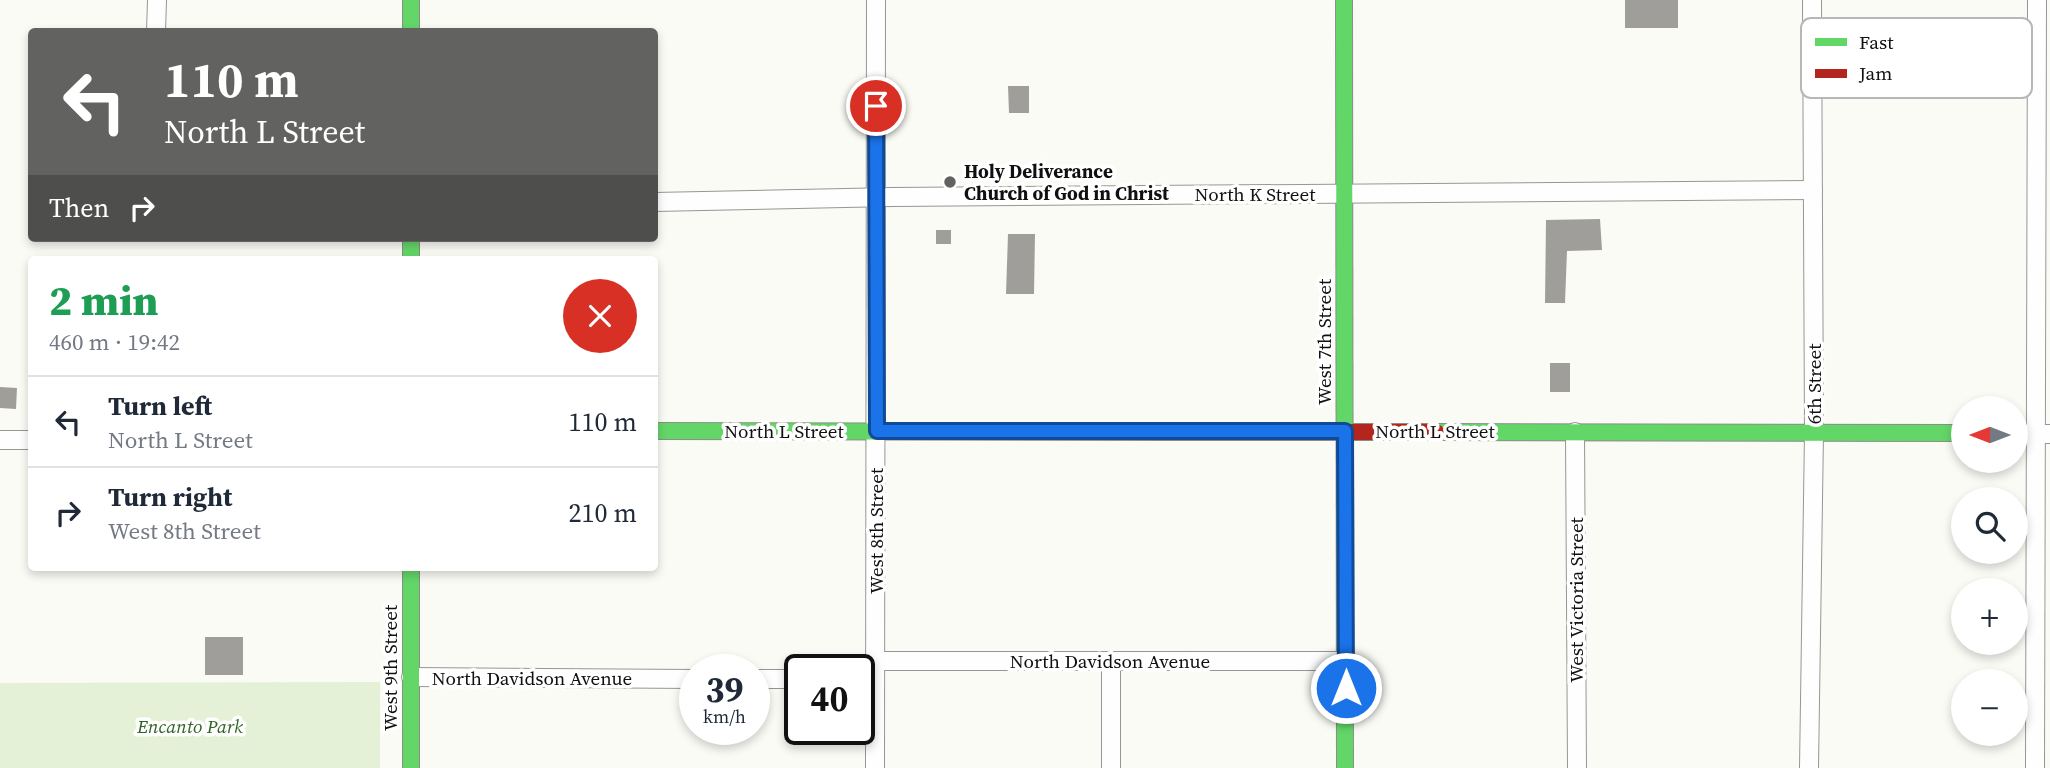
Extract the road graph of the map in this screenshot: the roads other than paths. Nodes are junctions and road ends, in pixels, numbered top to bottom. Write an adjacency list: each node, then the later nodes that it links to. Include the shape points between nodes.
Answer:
1 (157, 0): 8 (street)
2 (411, 0): 9 (street)
3 (876, 0): 13 (street, West 8th Street)
4 (1344, 0): 12 (street, West 7th Street)
5 (1812, 0): 7 (street, 6th Street)
6 (2037, 0): 21 (street)
7 (1812, 18)
8 (156, 28)
9 (411, 28)
10 (1813, 98): 11 (street, 6th Street)
11 (1813, 190): 12 (street, North K Street); 19 (street, 6th Street)
12 (1345, 193): 13 (street, North K Street); 17 (street, West 7th Street)
13 (876, 197): 14 (street, North K Street); 16 (street, West 8th Street)
14 (658, 202)
15 (658, 431): 16 (street, North L Street)
16 (877, 431): 17 (street, North L Street); 25 (street, West 8th Street)
17 (1345, 431): 18 (street, North L Street); 27 (street, West 7th Street)
18 (1575, 432): 19 (street, North L Street); 36 (street, West Victoria Street)
19 (1814, 433): 20 (street, North L Street); 37 (street, 6th Street)
20 (1951, 433)
21 (2043, 434): 38 (street)
22 (0, 440): 23 (street)
23 (28, 440)
24 (411, 571): 29 (street, West 9th Street)
25 (871, 654)
26 (1111, 662): 27 (street, North Davidson Avenue); 28 (street, North Davidson Avenue); 34 (street)
27 (1346, 662): 35 (street, West 7th Street)
28 (875, 673)
29 (411, 677): 30 (street, North Davidson Avenue); 32 (street, West 9th Street)
30 (679, 678)
31 (874, 745): 33 (street, West 8th Street)
32 (411, 768)
33 (875, 768)
34 (1111, 768)
35 (1345, 768)
36 (1577, 768)
37 (1809, 768)
38 (2035, 768)

